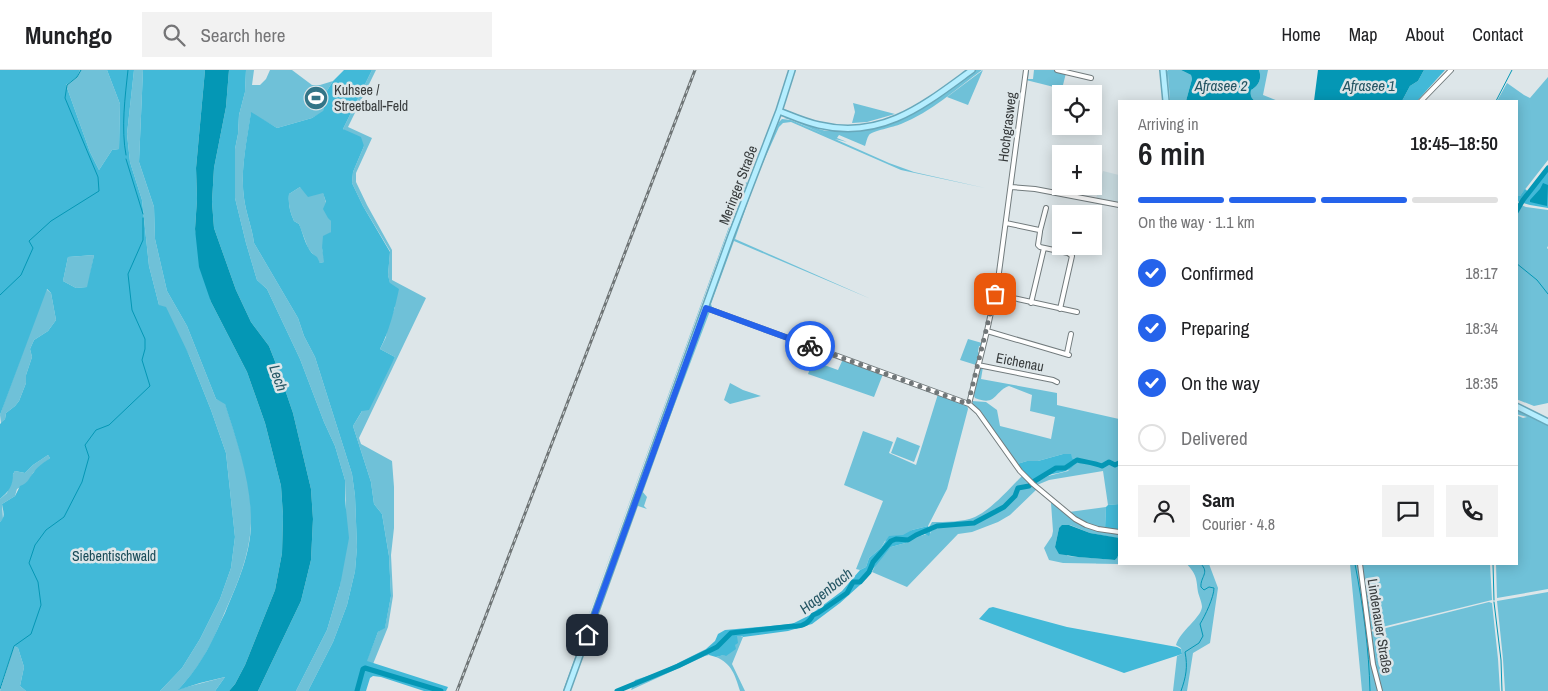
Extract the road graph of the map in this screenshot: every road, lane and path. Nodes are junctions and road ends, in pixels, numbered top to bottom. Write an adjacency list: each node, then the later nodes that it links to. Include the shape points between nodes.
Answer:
1 (792, 70): 10 (main road, Meringer Straße)
2 (972, 70): 11 (main road, via 912,112 874,126 833,128)
3 (1026, 70): 13 (street, Hochgrasweg)
4 (1057, 70): 7 (street)
5 (1163, 70): 8 (main road)
6 (1451, 70): 9 (street)
7 (1091, 78)
8 (1166, 100)
9 (1422, 100)
10 (779, 111): 11 (main road); 12 (main road, Meringer Straße)
11 (790, 115): 12 (main road)
12 (773, 126): 21 (main road, Meringer Straße)
13 (1011, 187): 14 (street); 16 (street, Hochgrasweg)
14 (1118, 205)
15 (1046, 208): 17 (street)
16 (1006, 223): 17 (street); 19 (street, Hochgrasweg)
17 (1040, 231): 18 (street, via 1038,244)
18 (1044, 248): 20 (street); 22 (street, via 1072,257)
19 (995, 294): 20 (street); 24 (street, Hochgrasweg)
20 (1031, 303): 22 (street)
21 (706, 308): 28 (street); 33 (main road, Meringer Straße)
22 (1060, 309): 23 (street)
23 (1077, 312)
24 (987, 330): 25 (street, via 1068,354); 26 (street, Hochgrasweg)
25 (1071, 334)
26 (978, 365): 27 (street, Eichenau); 28 (street, Hochgrasweg)
27 (1057, 382)
28 (968, 404): 31 (street, via 978,412 1033,484 1075,519 1098,529)
29 (1518, 407): 30 (main road)
30 (1548, 422)
31 (1118, 532)
32 (1360, 565): 34 (street, Lindenauer Straße, via 1373,664)
33 (567, 691)
34 (1380, 691)

